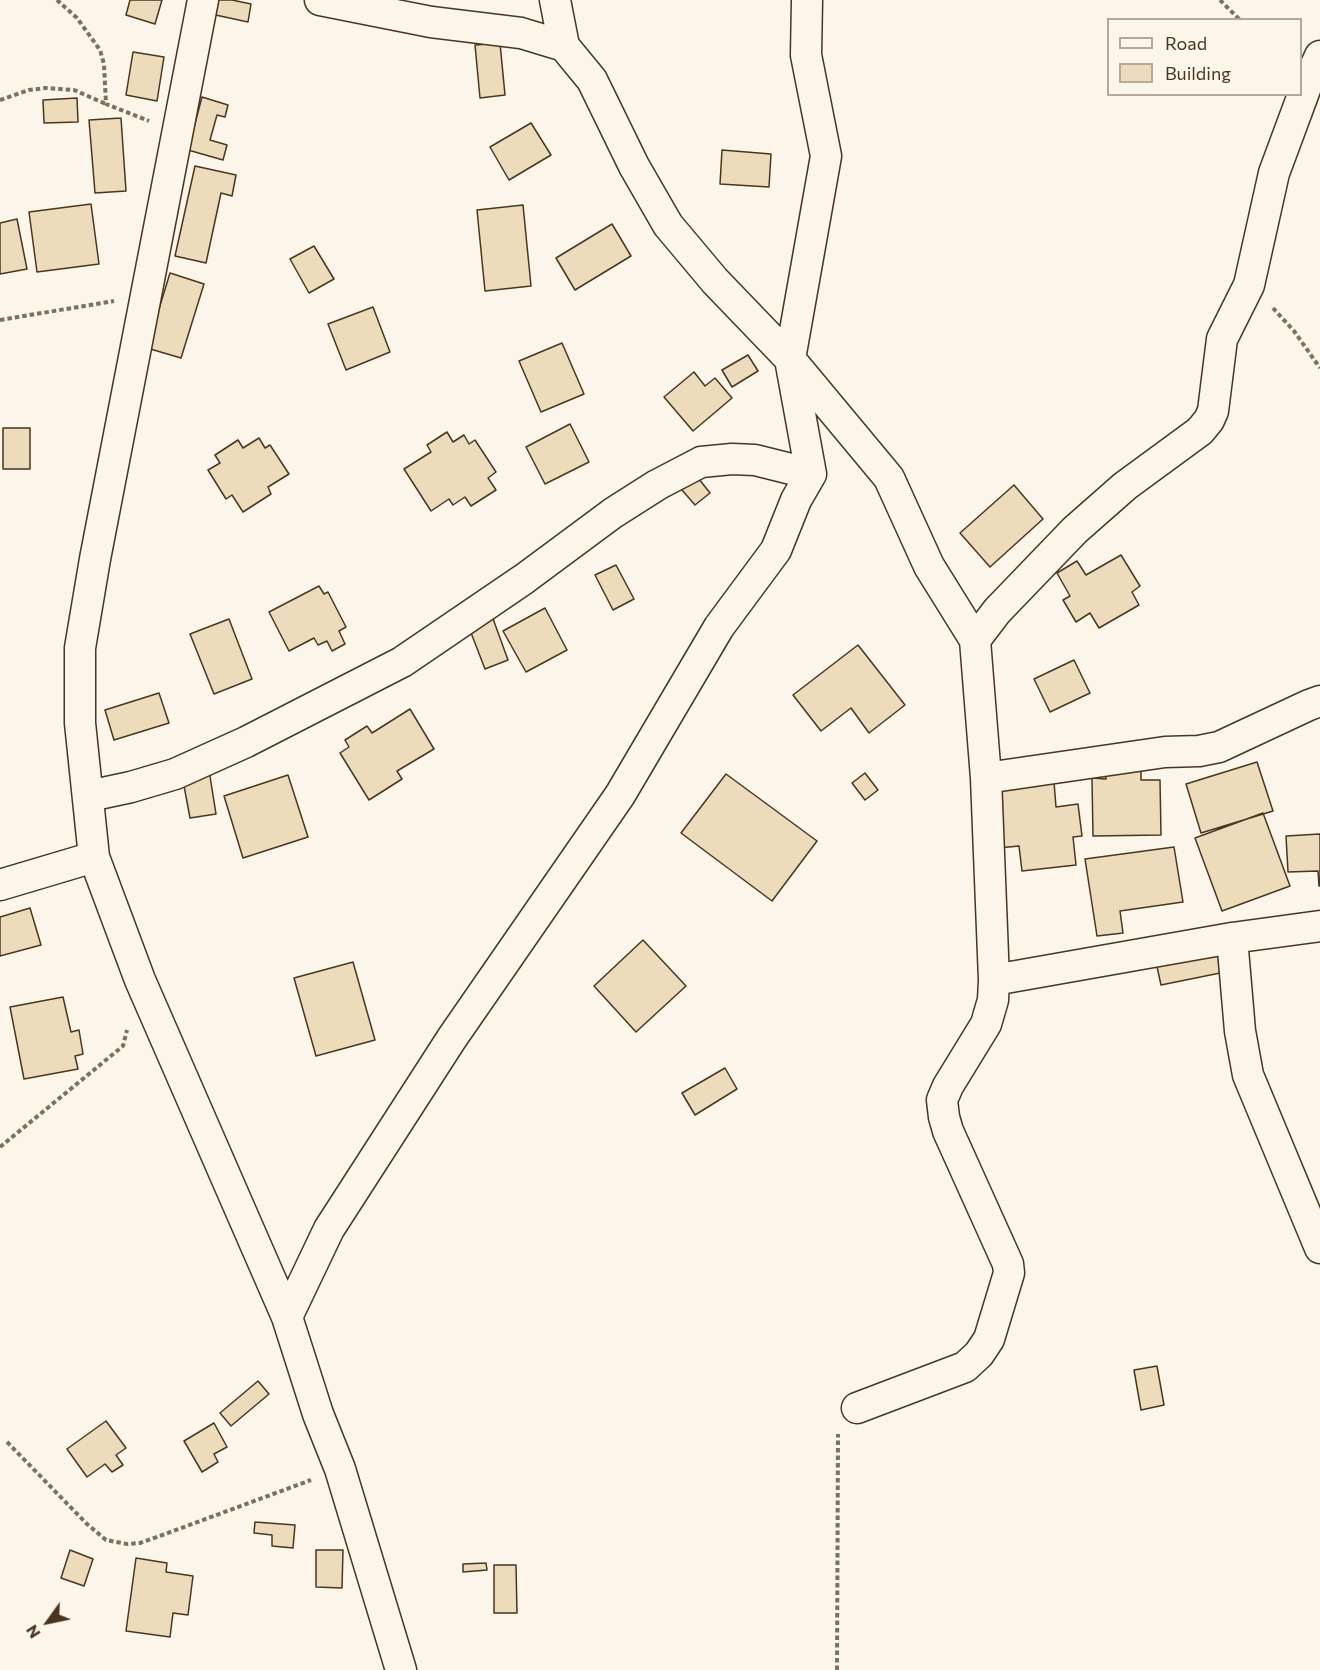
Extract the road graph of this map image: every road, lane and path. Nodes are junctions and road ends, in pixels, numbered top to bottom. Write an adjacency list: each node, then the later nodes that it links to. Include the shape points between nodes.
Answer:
1 (57, 0): 11 (path, via 77,18 100,50)
2 (203, 0): 12 (street)
3 (320, 0): 8 (street, via 431,22 522,33)
4 (555, 0): 8 (street)
5 (807, 0): 16 (street, via 806,55 826,156)
6 (1220, 0): 7 (path)
7 (1238, 18)
8 (564, 46): 16 (street, via 592,80 668,225 714,281)
9 (1320, 56): 13 (street, via 1274,173)
10 (0, 100): 11 (path, via 46,88 74,90)
11 (106, 104): 12 (path)
12 (179, 132): 14 (street)
13 (1249, 285): 17 (path, via 1280,314); 19 (street, via 1222,339 1213,411 1204,427 1125,486 1076,530 997,611)
14 (147, 295): 15 (path); 22 (street, via 80,648 80,723)
15 (0, 320)
16 (790, 359): 18 (street); 19 (street, via 889,478 929,566)
17 (1320, 368)
18 (811, 474): 22 (street, via 755,460 701,462 613,513 402,662 175,774); 31 (street, via 776,550 719,627 620,795 452,1038 329,1229)
19 (975, 640): 21 (street)
20 (1320, 701): 21 (street, via 1219,747)
21 (986, 778): 28 (street)
22 (89, 796): 23 (street)
23 (94, 857): 24 (street); 27 (street)
24 (0, 885)
25 (1320, 926): 26 (street)
26 (1232, 938): 28 (street); 30 (street, via 1248,1076)
27 (140, 980): 29 (path, via 123,1046); 31 (street)
28 (994, 980): 32 (street, via 986,1024 942,1100 948,1131 1008,1264 1009,1273 992,1328 979,1354 964,1367)
29 (0, 1147)
30 (1320, 1248)
31 (287, 1317): 34 (street)
32 (857, 1408): 36 (path, via 847,1414 838,1428)
33 (7, 1442): 34 (path, via 87,1524 106,1540 127,1544 140,1543)
34 (340, 1469): 35 (street)
35 (401, 1670)
36 (837, 1670)

